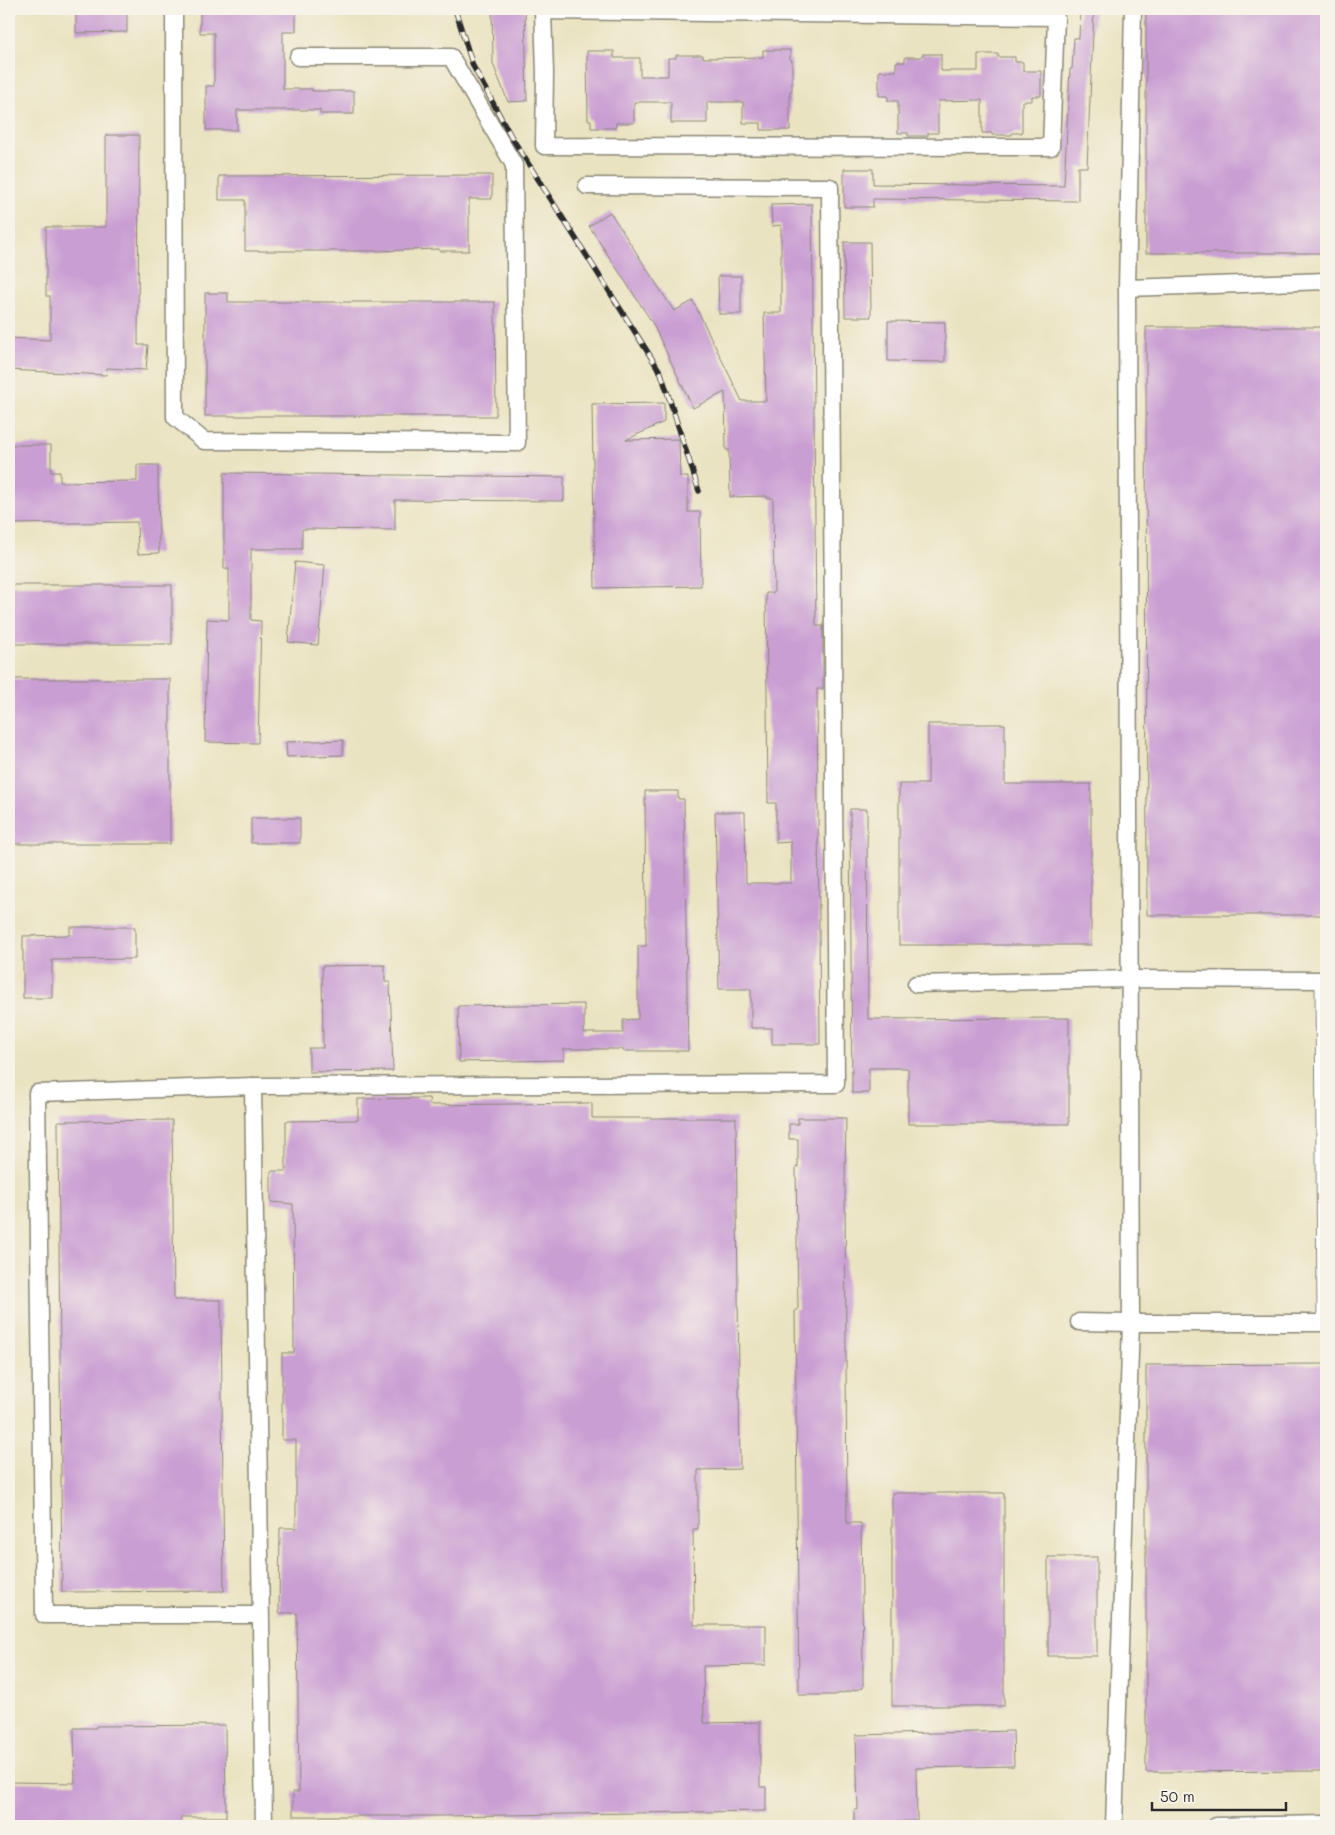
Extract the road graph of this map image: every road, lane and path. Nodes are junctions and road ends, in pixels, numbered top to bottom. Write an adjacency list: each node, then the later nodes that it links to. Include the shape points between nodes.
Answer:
1 (174, 9): 4 (street, via 175,416 204,441 516,443 514,165 451,58)
2 (1133, 9): 7 (street)
3 (543, 10): 3 (street, via 544,146 1050,147 1056,17)
4 (298, 57)
5 (587, 186): 11 (street, via 830,187 836,1084)
6 (1326, 281): 7 (street)
7 (1128, 288): 8 (street)
8 (1130, 979): 9 (street); 10 (street); 14 (street)
9 (1323, 980): 13 (lane)
10 (916, 984)
11 (253, 1086): 15 (street); 15 (street, via 38,1093 44,1615)
12 (1079, 1322): 14 (street)
13 (1324, 1322): 14 (street)
14 (1131, 1324): 18 (street)
15 (261, 1615): 17 (street)
16 (1326, 1824): 19 (street)
17 (264, 1826)
18 (1114, 1826)
19 (1216, 1826)

